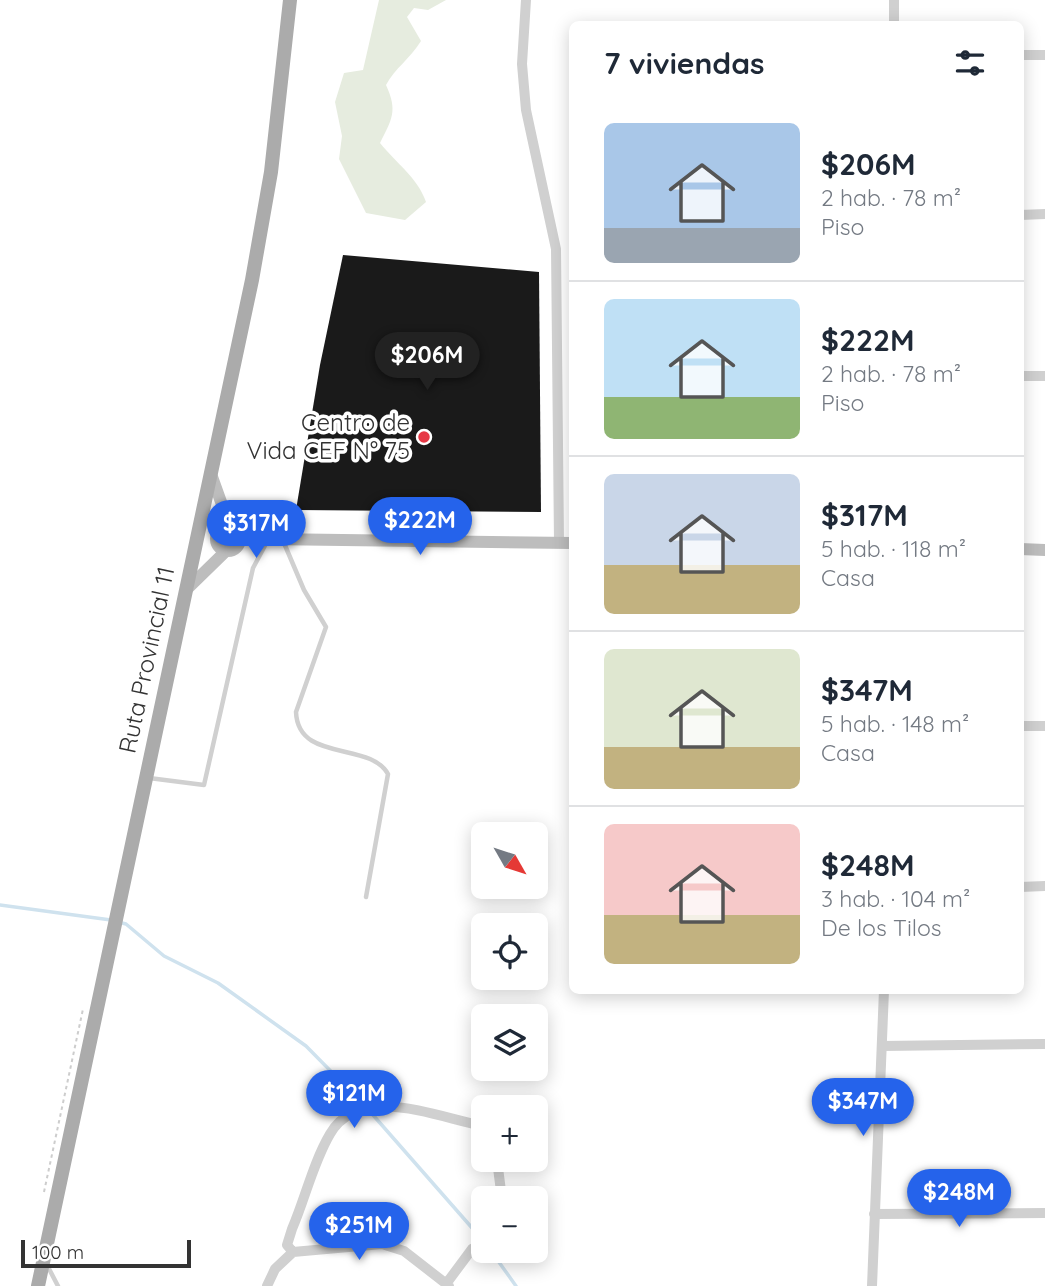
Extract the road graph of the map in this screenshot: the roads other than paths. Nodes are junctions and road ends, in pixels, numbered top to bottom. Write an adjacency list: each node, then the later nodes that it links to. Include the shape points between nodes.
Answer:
1 (289, 0): 11 (main road, Ruta Provincial 11, via 262,232)
2 (526, 0): 16 (street, via 522,64 526,110 556,249)
3 (894, 0): 4 (street)
4 (894, 21)
5 (1024, 55): 6 (street)
6 (1045, 55)
7 (1045, 214): 8 (street)
8 (1024, 215)
9 (1024, 376): 10 (street)
10 (1045, 376)
11 (211, 474): 12 (main road, Ruta Provincial 11); 13 (main road)
12 (198, 535): 13 (main road); 19 (main road, Ruta Provincial 11)
13 (227, 539): 14 (main road); 14 (main road); 19 (main road)
14 (268, 539): 15 (main road); 22 (lane, via 253,568 204,785)
15 (282, 539): 16 (main road); 25 (lane, via 326,627 296,712 297,721 308,737 324,748 374,760 388,774)
16 (566, 543)
17 (1024, 549): 18 (main road)
18 (1045, 550)
19 (186, 590): 22 (main road, Ruta Provincial 11)
20 (1024, 726): 21 (street)
21 (1045, 726)
22 (145, 777): 34 (main road, Ruta Provincial 11)
23 (1045, 886): 24 (street)
24 (1024, 887)
25 (366, 897)
26 (884, 994): 28 (street)
27 (1045, 1044): 28 (street)
28 (883, 1046): 31 (street)
29 (471, 1123): 33 (street, via 376,1105 347,1116 330,1134 292,1229 287,1245)
30 (1045, 1213): 31 (street)
31 (874, 1214): 39 (street)
32 (471, 1251): 35 (street)
33 (293, 1252): 35 (street, via 382,1244 404,1251); 38 (street, via 275,1269)
34 (43, 1258): 36 (main road, Ruta Provincial 11); 37 (lane)
35 (447, 1285)
36 (38, 1286)
37 (58, 1286)
38 (267, 1286)
39 (872, 1286)

